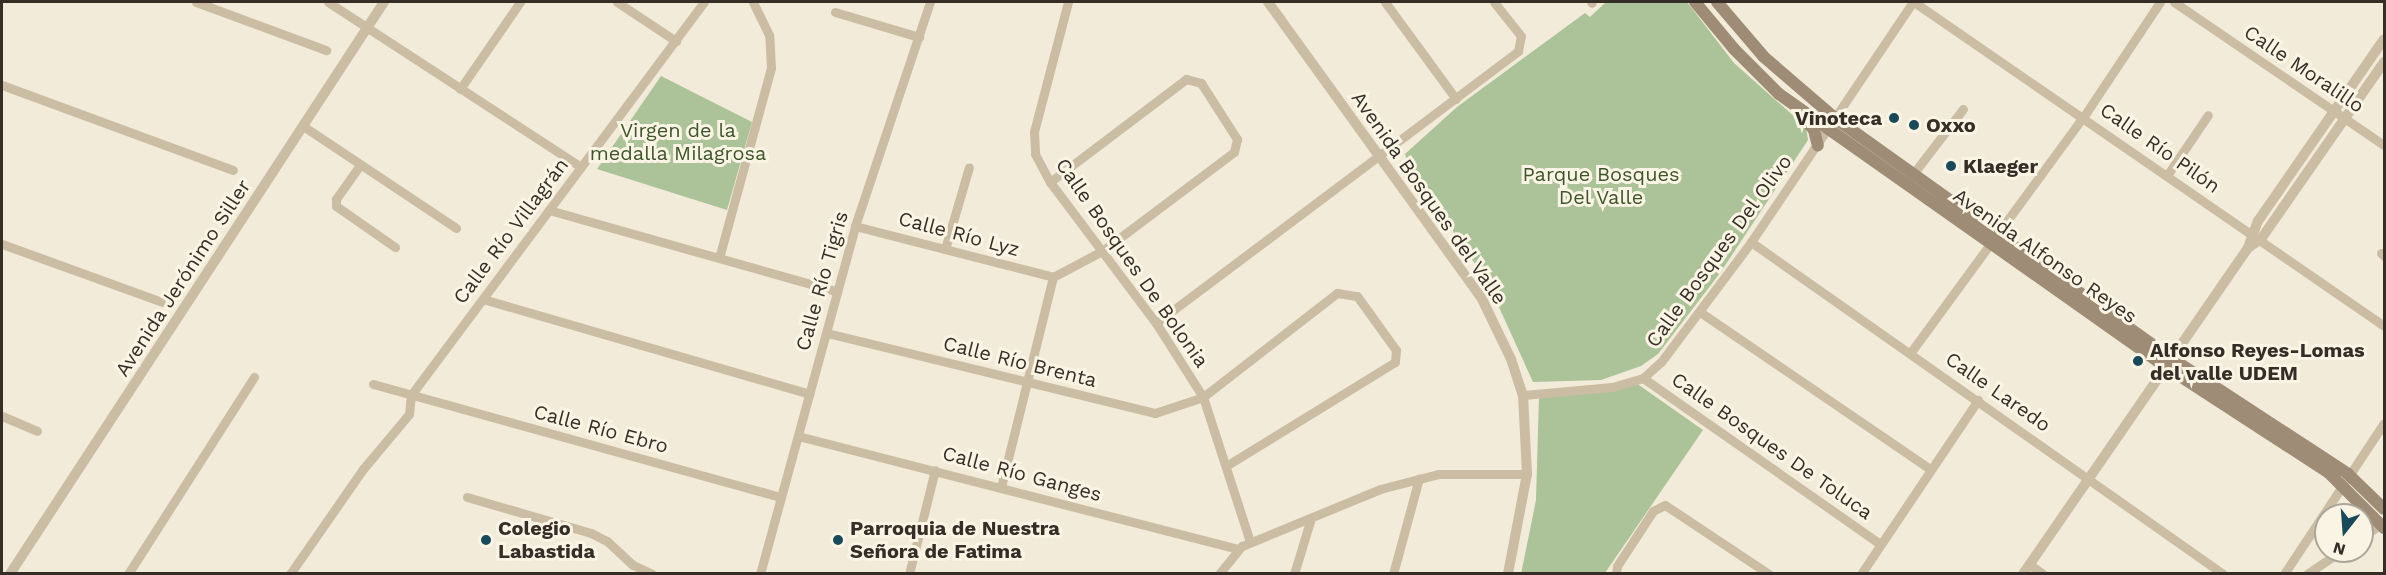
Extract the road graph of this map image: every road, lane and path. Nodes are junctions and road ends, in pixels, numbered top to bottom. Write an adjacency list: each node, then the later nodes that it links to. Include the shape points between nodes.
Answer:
1 (196, 2): 23 (street)
2 (328, 2): 19 (street)
3 (384, 2): 19 (street, Avenida Jerónimo Siller)
4 (520, 2): 26 (street)
5 (617, 2): 22 (street)
6 (704, 2): 22 (street, Calle Río Villagrán)
7 (753, 2): 59 (street, via 769,34 771,68)
8 (930, 2): 20 (street, Calle Río Tigris)
9 (1068, 2): 46 (street, Calle Bosques De Bolonia, via 1034,132 1035,154)
10 (1268, 2): 39 (street, Avenida Bosques del Valle)
11 (1385, 2): 28 (street)
12 (1494, 2): 28 (street, via 1521,36 1518,51)
13 (1695, 2): 27 (main road, Avenida Alfonso Reyes)
14 (1717, 2): 33 (main road, Avenida Alfonso Reyes, via 1764,57)
15 (1913, 2): 31 (street, Calle Río Pilón); 33 (street, Calle Bosques Del Olivo)
16 (2160, 2): 31 (street)
17 (2174, 2): 30 (street, Calle Moralillo)
18 (835, 12): 20 (street)
19 (367, 27): 26 (street); 35 (street, Avenida Jerónimo Siller)
20 (919, 37): 48 (street, Calle Río Tigris)
21 (2385, 39): 30 (street)
22 (676, 41): 41 (street, Calle Río Villagrán)
23 (326, 50)
24 (2385, 62): 34 (street)
25 (2, 85): 43 (street)
26 (460, 89): 41 (street)
27 (1779, 94): 36 (main road, Avenida Alfonso Reyes); 38 (main road, via 1814,130)
28 (1456, 99): 39 (street)
29 (1963, 109): 45 (street)
30 (2335, 112): 34 (street, Calle Moralillo); 50 (street)
31 (2084, 116): 44 (street, Calle Río Pilón); 51 (street)
32 (2208, 116): 44 (street)
33 (1836, 119): 36 (street, Calle Bosques Del Olivo); 45 (main road, Avenida Alfonso Reyes)
34 (2346, 119): 37 (street, Calle Moralillo); 52 (street)
35 (303, 126): 40 (street); 101 (street, Avenida Jerónimo Siller)
36 (1828, 130): 38 (street, Calle Bosques Del Olivo); 45 (main road, Avenida Alfonso Reyes)
37 (2385, 145)
38 (1818, 146): 53 (street, Calle Bosques Del Olivo)
39 (1381, 157): 65 (street); 76 (street, Avenida Bosques del Valle, via 1481,297 1511,359)
40 (360, 165): 49 (street); 55 (street, via 336,199 336,206)
41 (581, 167): 47 (street, Calle Río Villagrán)
42 (969, 167): 57 (street)
43 (233, 170)
44 (2168, 174): 50 (street, Calle Río Pilón)
45 (1910, 179): 51 (main road, Avenida Alfonso Reyes)
46 (1050, 182): 58 (street, Calle Bosques De Bolonia); 58 (street, via 1183,81 1200,82 1235,135 1236,148)
47 (549, 210): 59 (street); 62 (street, Calle Río Villagrán)
48 (855, 226): 57 (street, Calle Río Lyz); 61 (street, Calle Río Tigris)
49 (456, 228)
50 (2251, 232): 52 (street, Calle Río Pilón); 56 (street)
51 (1994, 238): 68 (street); 69 (main road, Avenida Alfonso Reyes)
52 (2261, 239): 56 (street); 66 (street, Calle Río Pilón)
53 (1751, 242): 64 (street, Calle Bosques Del Olivo); 68 (street, Calle Laredo)
54 (2, 244): 63 (street)
55 (395, 247)
56 (2248, 248): 69 (street)
57 (945, 249): 60 (street, Calle Río Lyz)
58 (1102, 251): 60 (street); 65 (street, Calle Bosques De Bolonia)
59 (719, 258): 61 (street)
60 (1053, 277): 72 (street)
61 (836, 291): 67 (street, Calle Río Tigris)
62 (483, 299): 74 (street); 75 (street, Calle Río Villagrán)
63 (162, 302)
64 (1700, 312): 71 (street, Calle Bosques Del Olivo, via 1661,362); 84 (street)
65 (1156, 323): 77 (street, Calle Bosques De Bolonia)
66 (2385, 326)
67 (827, 333): 72 (street, Calle Río Brenta); 74 (street, Calle Río Tigris)
68 (1911, 352): 78 (street, Calle Laredo)
69 (2169, 362): 87 (street); 89 (main road, Avenida Alfonso Reyes)
70 (254, 377): 102 (street)
71 (1643, 378): 76 (street, Calle Bosques Del Olivo, via 1612,387); 97 (street, Calle Bosques De Toluca)
72 (1027, 381): 77 (street, Calle Río Brenta, via 1146,414); 90 (street)
73 (373, 384): 75 (street, Calle Río Ebro)
74 (809, 394): 82 (street, Calle Río Tigris)
75 (411, 395): 92 (street, Calle Río Ebro); 103 (street, Calle Río Villagrán, via 409,414 363,469)
76 (1523, 395): 86 (street, Avenida Bosques del Valle)
77 (1203, 397): 83 (street, Calle Bosques De Bolonia); 83 (street, via 1337,293 1357,296 1396,350 1397,358 1391,366)
78 (1978, 400): 84 (street); 87 (street, Calle Laredo)
79 (2, 416): 81 (street)
80 (2385, 423): 89 (street)
81 (37, 431)
82 (798, 436): 85 (street, Calle Río Ganges); 92 (street, Calle Río Tigris)
83 (1226, 466): 96 (street, Calle Bosques De Bolonia)
84 (1930, 469): 97 (street)
85 (935, 470): 90 (street, Calle Río Ganges); 106 (street)
86 (1527, 474): 88 (street, via 1461,473); 110 (street, Avenida Bosques del Valle)
87 (2087, 477): 100 (street); 115 (street, Calle Laredo)
88 (1419, 478): 94 (street, via 1350,500); 109 (street)
89 (2345, 479): 93 (main road, Avenida Alfonso Reyes); 95 (main road, Avenida Alfonso Reyes); 116 (street)
90 (1001, 487): 98 (street, Calle Río Ganges)
91 (467, 497): 104 (street, via 591,533 607,541 633,566)
92 (781, 497): 105 (street, Calle Río Tigris)
93 (2385, 509)
94 (1311, 518): 96 (street); 108 (street)
95 (2384, 525)
96 (1250, 542): 98 (street)
97 (1880, 544): 113 (street)
98 (1238, 549): 107 (street)
99 (2322, 563): 117 (street)
100 (2026, 569): 114 (street)
101 (10, 573)
102 (128, 573)
103 (290, 573)
104 (652, 573)
105 (760, 573)
106 (909, 573)
107 (1219, 573)
108 (1294, 573)
109 (1393, 573)
110 (1508, 573)
111 (1616, 573): 112 (street, via 1653,511 1661,505 1676,509)
112 (1768, 573)
113 (1861, 573)
114 (2043, 573)
115 (2223, 573)
116 (2284, 573)
117 (2307, 573)

